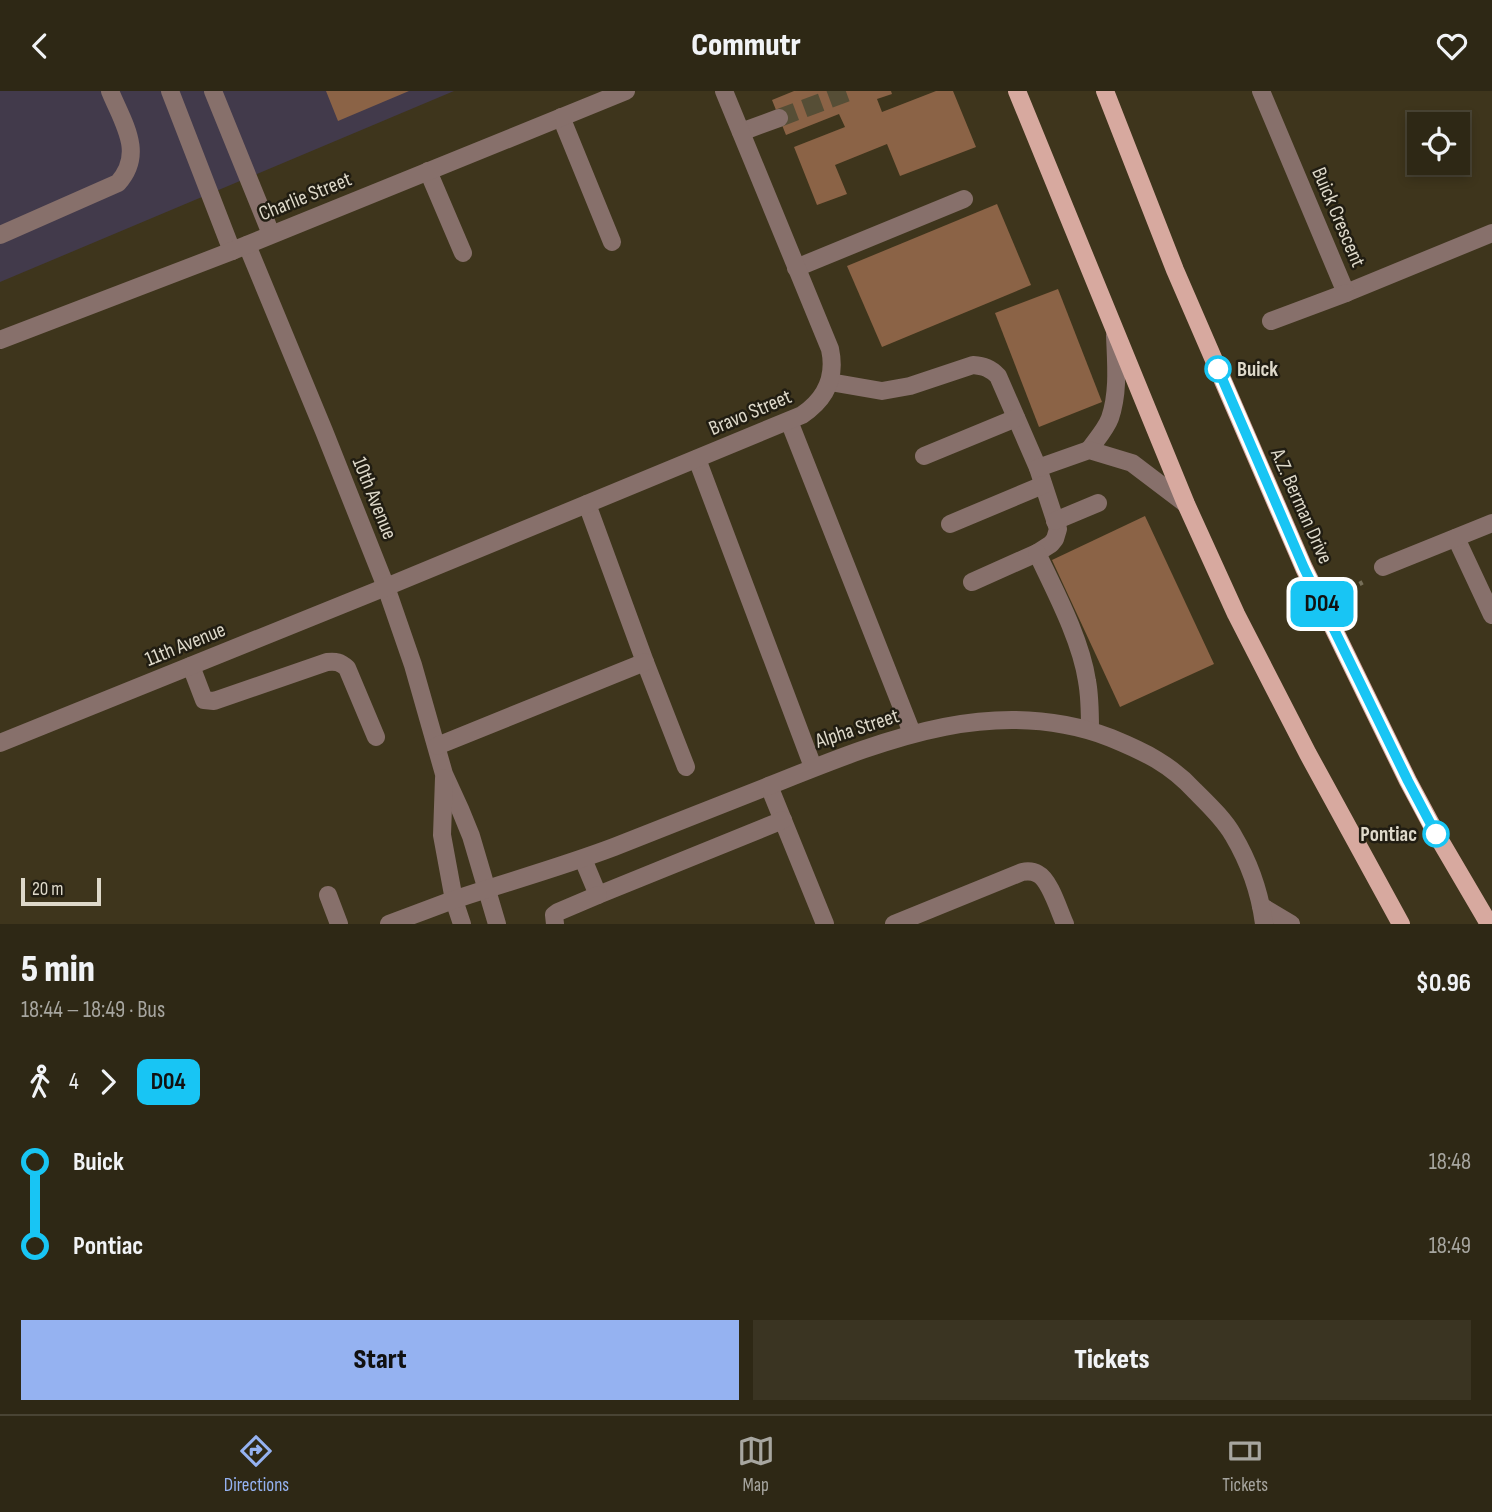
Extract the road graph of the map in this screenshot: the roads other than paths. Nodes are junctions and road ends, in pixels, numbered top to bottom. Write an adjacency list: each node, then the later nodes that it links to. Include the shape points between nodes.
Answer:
1 (110, 91): 16 (street, via 132,146 123,178)
2 (170, 91): 18 (street, 10th Avenue)
3 (213, 91): 15 (street)
4 (626, 91): 9 (street, Charlie Street)
5 (724, 91): 11 (street)
6 (1017, 91): 23 (main road)
7 (1105, 91): 72 (main road, A.Z. Berman Drive, via 1175,270 1304,568 1408,781)
8 (1261, 91): 21 (street, Buick Crescent)
9 (561, 117): 12 (street, Charlie Street); 17 (street)
10 (779, 118): 11 (street)
11 (741, 132): 20 (street)
12 (428, 171): 15 (street, Charlie Street); 19 (street)
13 (964, 199): 20 (street)
14 (1492, 233): 21 (street, Buick Crescent)
15 (271, 234): 18 (street, Charlie Street)
16 (0, 235)
17 (612, 242)
18 (239, 248): 24 (street, Charlie Street); 42 (street, 10th Avenue, via 324,431)
19 (463, 254)
20 (796, 268): 25 (street, via 830,349)
21 (1346, 293): 22 (street)
22 (1272, 321)
23 (1115, 334): 28 (street, via 1117,370 1110,420); 34 (main road)
24 (0, 340)
25 (830, 381): 26 (street, via 882,391 973,365 984,366 998,376); 27 (street, Bravo Street, via 814,407)
26 (1016, 418): 29 (street); 31 (street)
27 (789, 421): 30 (street, Bravo Street); 47 (street)
28 (1089, 450): 31 (street); 34 (street, via 1132,463)
29 (924, 456)
30 (697, 459): 33 (street, Bravo Street); 52 (street)
31 (1041, 477): 35 (street); 37 (street)
32 (1098, 503): 35 (street)
33 (587, 504): 42 (street, Bravo Street); 44 (street)
34 (1186, 504): 71 (main road, via 1302,743)
35 (1055, 521): 39 (street, via 1055,539)
36 (1492, 523): 38 (street)
37 (950, 524)
38 (1455, 538): 40 (street); 43 (street)
39 (1037, 553): 41 (street); 46 (street, via 1080,653 1087,678)
40 (1376, 573)
41 (972, 582)
42 (386, 587): 45 (street, 11th Avenue); 50 (street, 10th Avenue)
43 (1492, 615)
44 (645, 661): 50 (street); 51 (street)
45 (191, 666): 48 (street, via 204,700 214,701 327,661 341,663); 49 (street, 11th Avenue)
46 (1090, 730): 47 (street, Alpha Street, via 1036,720 976,721); 61 (street, Alpha Street, via 1143,751 1180,774 1232,833 1251,873)
47 (912, 733): 52 (street, Alpha Street)
48 (376, 737)
49 (0, 743)
50 (437, 746): 53 (street, 10th Avenue)
51 (686, 767)
52 (813, 767): 54 (street, Alpha Street)
53 (444, 774): 57 (street, 10th Avenue, via 471,836); 60 (street, 10th Avenue, via 442,835)
54 (769, 786): 55 (street); 56 (street, Alpha Street)
55 (783, 820): 59 (street); 67 (street)
56 (583, 859): 57 (street, Alpha Street); 59 (street)
57 (487, 890): 60 (street, Alpha Street); 65 (street, 10th Avenue)
58 (328, 895): 62 (street)
59 (598, 895): 66 (street, via 558,912)
60 (454, 900): 63 (street, Alpha Street); 64 (street, 10th Avenue)
61 (1263, 915): 70 (street)
62 (339, 924)
63 (389, 924)
64 (462, 924)
65 (497, 924)
66 (555, 924)
67 (825, 924)
68 (894, 924): 69 (street, via 1031,871 1045,880)
69 (1065, 924)
70 (1291, 924)
71 (1401, 924)
72 (1489, 924)

